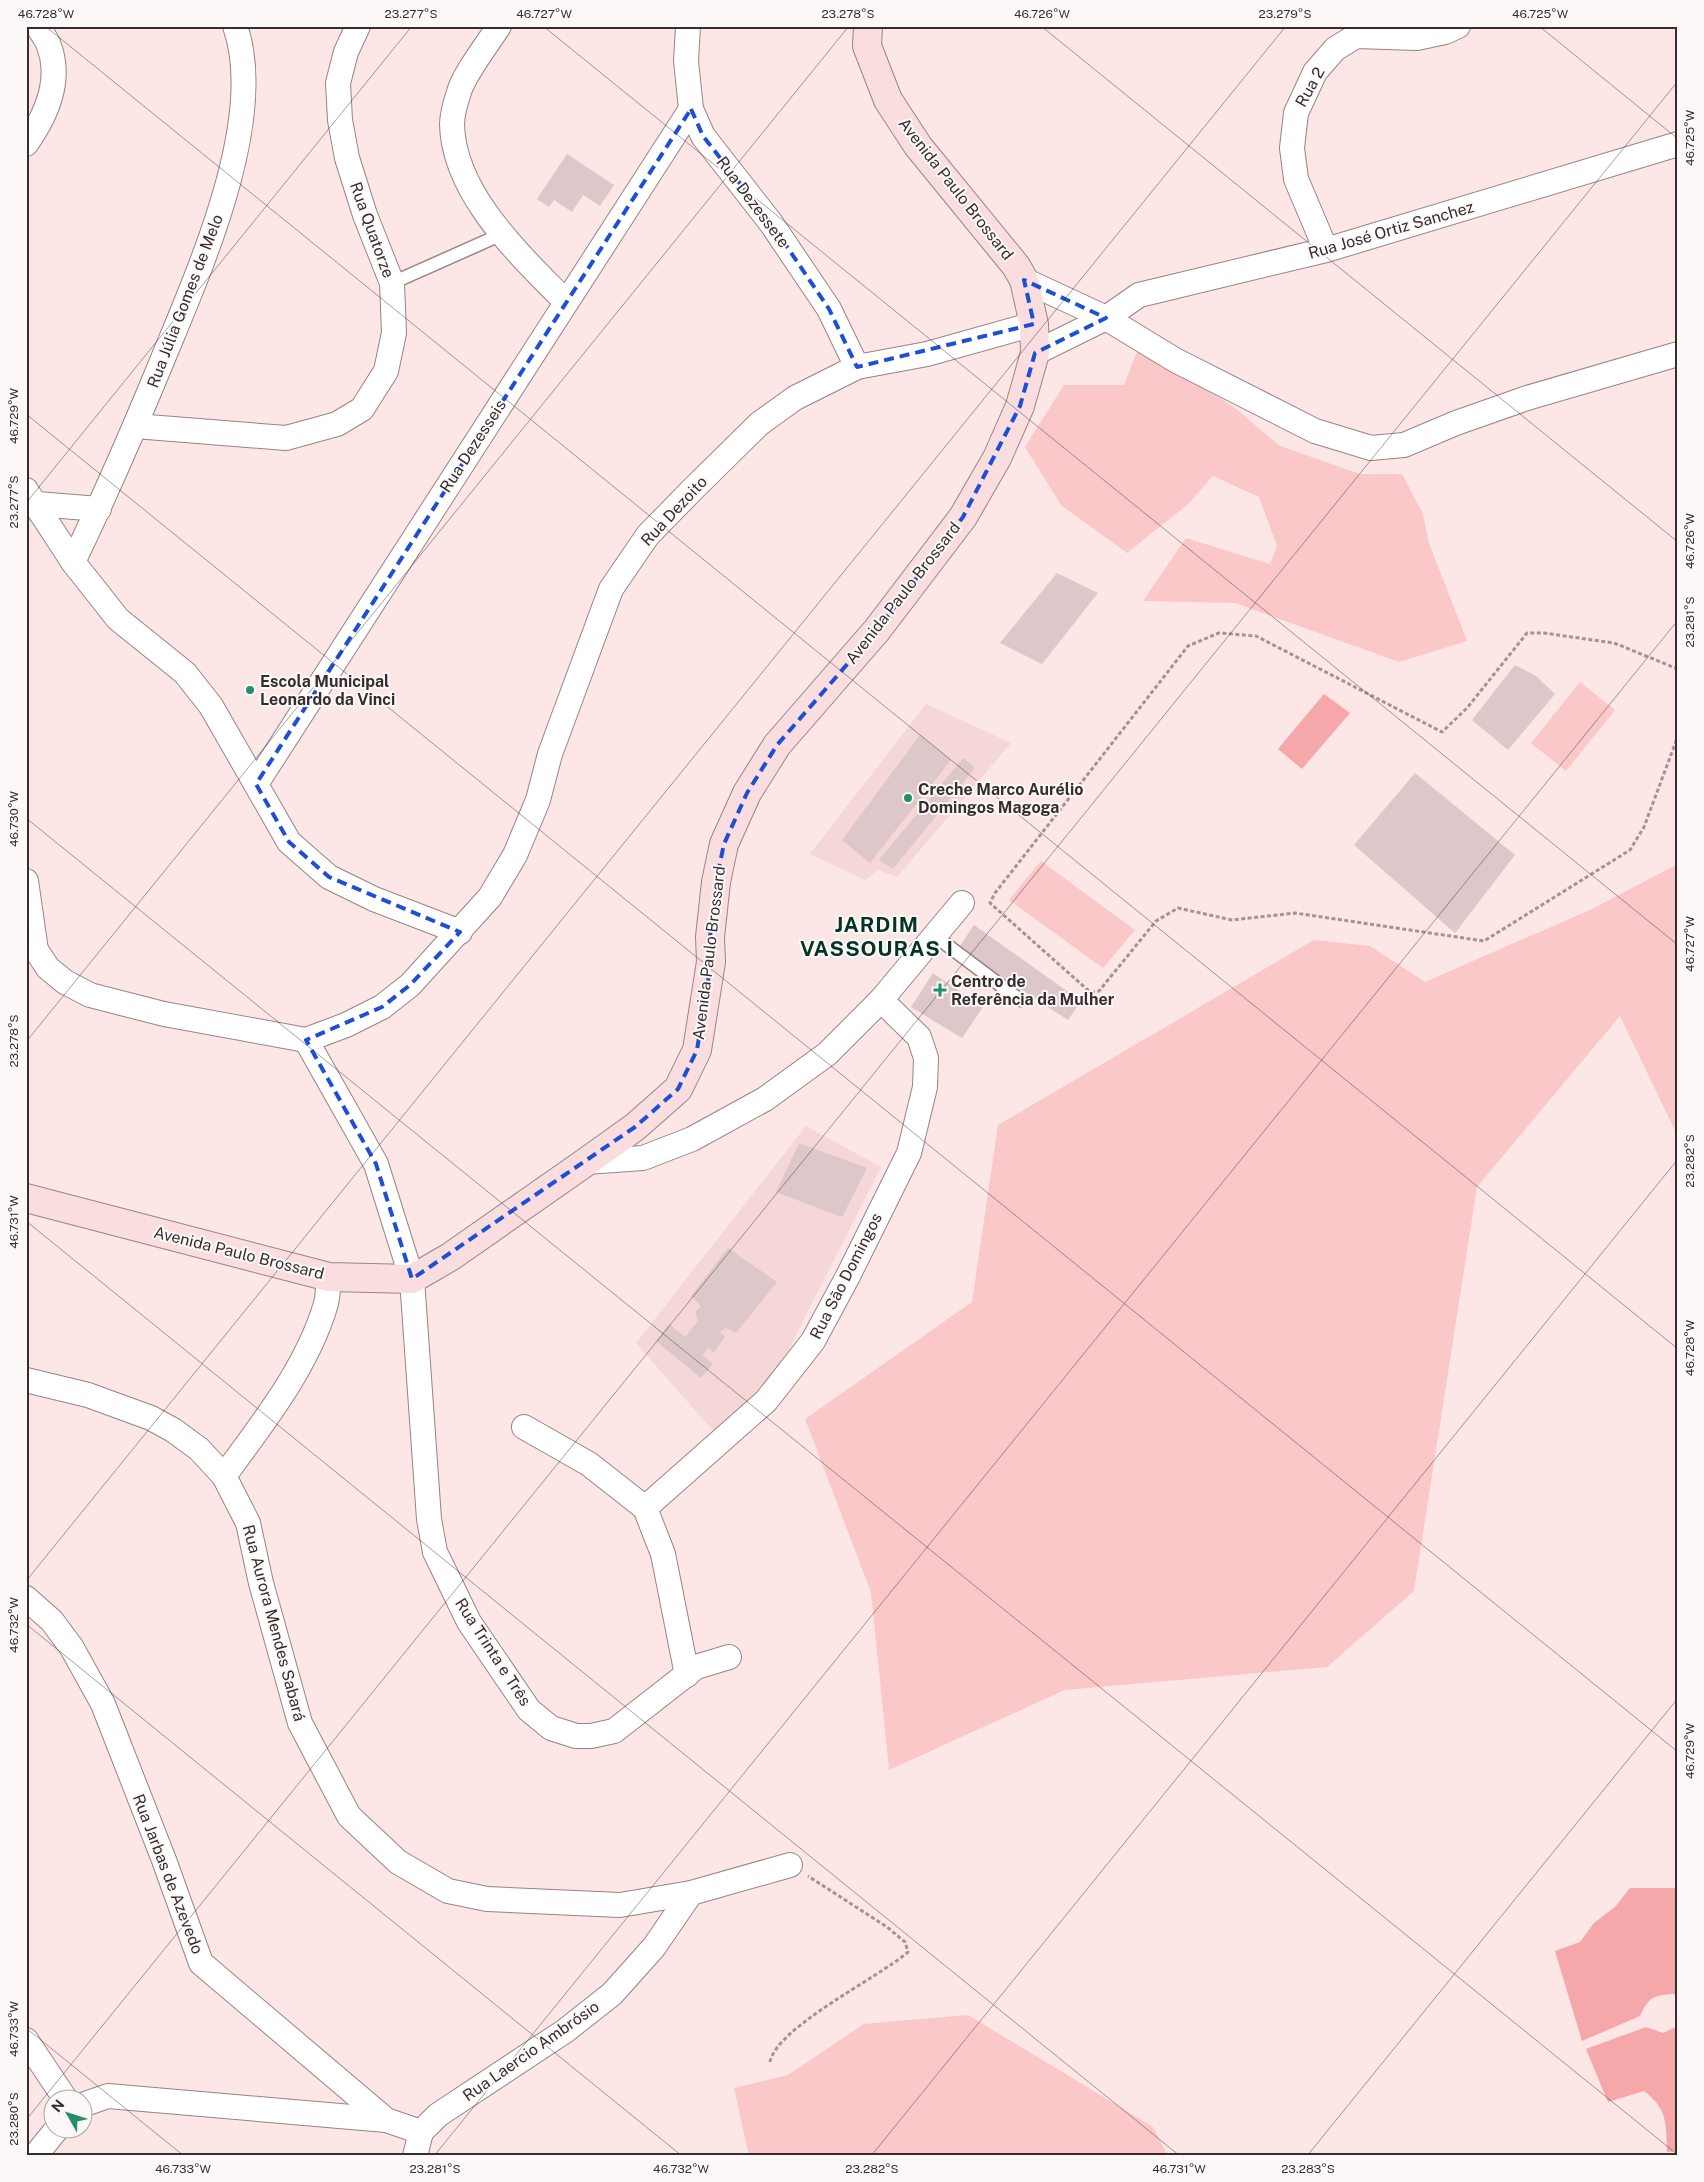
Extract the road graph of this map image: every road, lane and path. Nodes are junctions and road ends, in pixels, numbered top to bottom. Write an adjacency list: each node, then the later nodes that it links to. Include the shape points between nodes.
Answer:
1 (38, 26): 9 (street, via 49,46 54,72 51,98)
2 (235, 26): 21 (street, Rua Júlia Gomes de Melo, via 244,75 241,124 219,215)
3 (358, 26): 14 (street, Rua Quatorze, via 346,52 338,83 340,120 347,158 365,215)
4 (499, 26): 11 (street, via 460,90 452,125 458,160 475,196)
5 (688, 26): 8 (street, Rua Dezessete, via 686,61)
6 (868, 26): 13 (main road, Avenida Paulo Brossard, via 867,46 888,100 918,146)
7 (1458, 26): 12 (street, Rua 2, via 1417,38 1356,36 1336,49 1315,72 1296,113 1292,148 1296,179)
8 (691, 109): 15 (street, Rua Dezesseis); 20 (street, Rua Dezessete, via 703,136 771,223 829,309)
9 (26, 144)
10 (1678, 144): 12 (street, Rua José Ortiz Sanchez)
11 (500, 235): 14 (lane); 15 (street)
12 (1326, 250): 16 (street, Rua José Ortiz Sanchez, via 1139,295)
13 (1024, 280): 16 (street); 17 (main road, Avenida Paulo Brossard)
14 (392, 284): 21 (street, Rua Quatorze, via 394,333 386,371 362,409 337,424 286,438)
15 (566, 302): 27 (street, Rua Dezesseis)
16 (1106, 318): 18 (street, Rua José Ortiz Sanchez); 19 (street, via 1175,360 1315,431 1372,448 1404,445 1527,398)
17 (1034, 324): 18 (main road, Avenida Paulo Brossard); 20 (street, Rua Dezoito, via 927,354)
18 (1035, 353): 35 (main road, Avenida Paulo Brossard, via 1020,406 997,458 963,517 877,630 776,745 747,793 724,844 710,937 712,962 697,1050 678,1089 635,1128)
19 (1678, 354)
20 (857, 367): 30 (street, Rua Dezoito, via 795,398 759,424 648,535 611,589 550,754 538,800 514,856 490,897)
21 (135, 426): 23 (street, Rua Júlia Gomes de Melo)
22 (32, 497): 23 (street); 24 (street)
23 (99, 509): 24 (street, Rua Júlia Gomes de Melo)
24 (73, 562): 27 (street, via 118,619 185,674 211,706)
25 (1678, 670): 26 (path, via 1614,643 1526,633 1467,708 1442,732 1256,636 1218,634 1188,646 994,893 990,903 1090,992 1099,991 1156,921 1178,908 1232,920 1296,913 1484,940 1630,850 1644,827)
26 (1678, 736)
27 (256, 784): 30 (street, via 289,842 329,877 374,899)
28 (26, 880): 34 (street, via 36,950 48,968 65,982 90,995 164,1014)
29 (962, 903): 31 (street)
30 (460, 932): 34 (street, Rua Dezoito, via 410,984 382,1007)
31 (935, 936): 32 (street); 33 (lane)
32 (880, 1000): 35 (street, via 826,1054 765,1099 692,1139 643,1158); 42 (street, Rua São Domingos, via 919,1037 926,1058 925,1087 908,1153 814,1341 766,1401)
33 (1020, 1000)
34 (306, 1040): 38 (street, Rua Trinta e Três, via 376,1164)
35 (586, 1162): 38 (main road, Avenida Paulo Brossard, via 450,1257)
36 (26, 1198): 37 (main road, Avenida Paulo Brossard)
37 (329, 1277): 38 (main road, Avenida Paulo Brossard); 41 (street, via 326,1305 298,1366)
38 (412, 1279): 45 (street, Rua Trinta e Três, via 429,1519 435,1552 469,1622 529,1710 552,1728 576,1736 614,1731)
39 (26, 1380): 41 (street, Rua Aurora Mendes Sabará, via 88,1395 151,1418 198,1449)
40 (524, 1427): 42 (street, via 589,1464)
41 (224, 1476): 47 (street, Rua Aurora Mendes Sabará, via 248,1523 260,1583 300,1723 349,1816 398,1862 448,1891 487,1899 620,1905)
42 (645, 1508): 45 (street, via 663,1554)
43 (26, 1598): 52 (street, Rua Jarbas de Azevedo, via 52,1621 72,1648 103,1704 201,1963)
44 (728, 1658): 45 (street, Rua Trinta e Três, via 696,1667)
45 (687, 1674)
46 (790, 1865): 47 (street, Rua Aurora Mendes Sabará); 49 (path, via 887,1926 905,1942 908,1952 891,1967 819,2011 783,2040)
47 (691, 1893): 53 (street, Rua Laercio Ambrósio, via 654,1947 612,1994 565,2031 438,2114)
48 (26, 2040): 50 (street)
49 (770, 2062)
50 (59, 2090)
51 (92, 2102): 52 (street, via 108,2096)
52 (386, 2120): 53 (street, Rua Jarbas de Azevedo)
53 (421, 2132): 56 (street)
54 (48, 2140): 55 (street)
55 (35, 2156)
56 (415, 2156)

